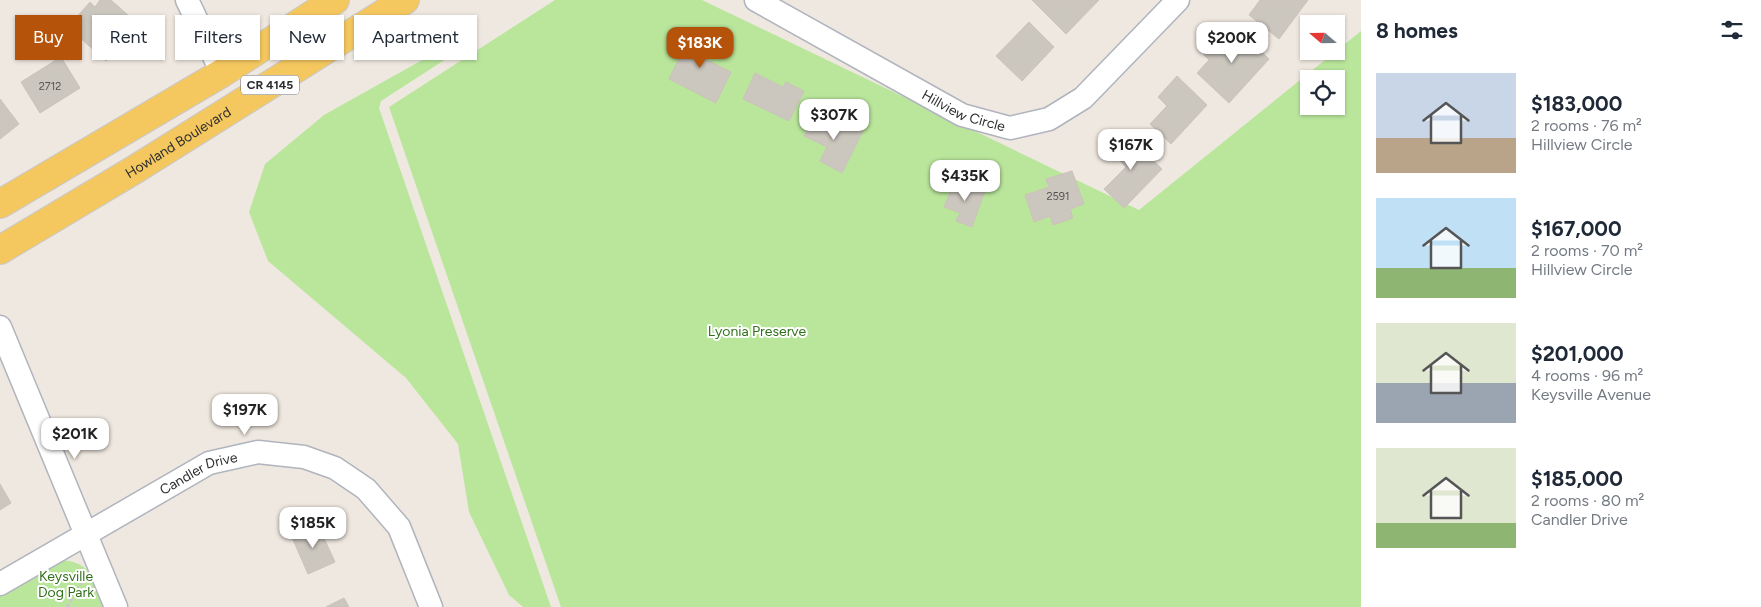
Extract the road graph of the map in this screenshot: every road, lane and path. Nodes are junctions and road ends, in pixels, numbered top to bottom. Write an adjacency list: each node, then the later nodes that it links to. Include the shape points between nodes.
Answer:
1 (187, 0): 6 (street)
2 (335, 0): 6 (main road, CR 4145)
3 (405, 0): 8 (main road, Howland Boulevard / CR 4145)
4 (756, 0): 5 (street, Hillview Circle, via 962,115 1010,128 1049,119 1083,98)
5 (1178, 0)
6 (222, 73): 7 (main road, CR 4145)
7 (0, 204)
8 (0, 250)
9 (0, 327): 10 (street)
10 (85, 533): 12 (street, Candler Drive); 14 (street); 15 (street, Candler Drive, via 208,463 258,452 304,457 335,468 366,489 398,527)
11 (84, 578): 13 (path)
12 (0, 584)
13 (68, 607)
14 (116, 607)
15 (431, 607)

